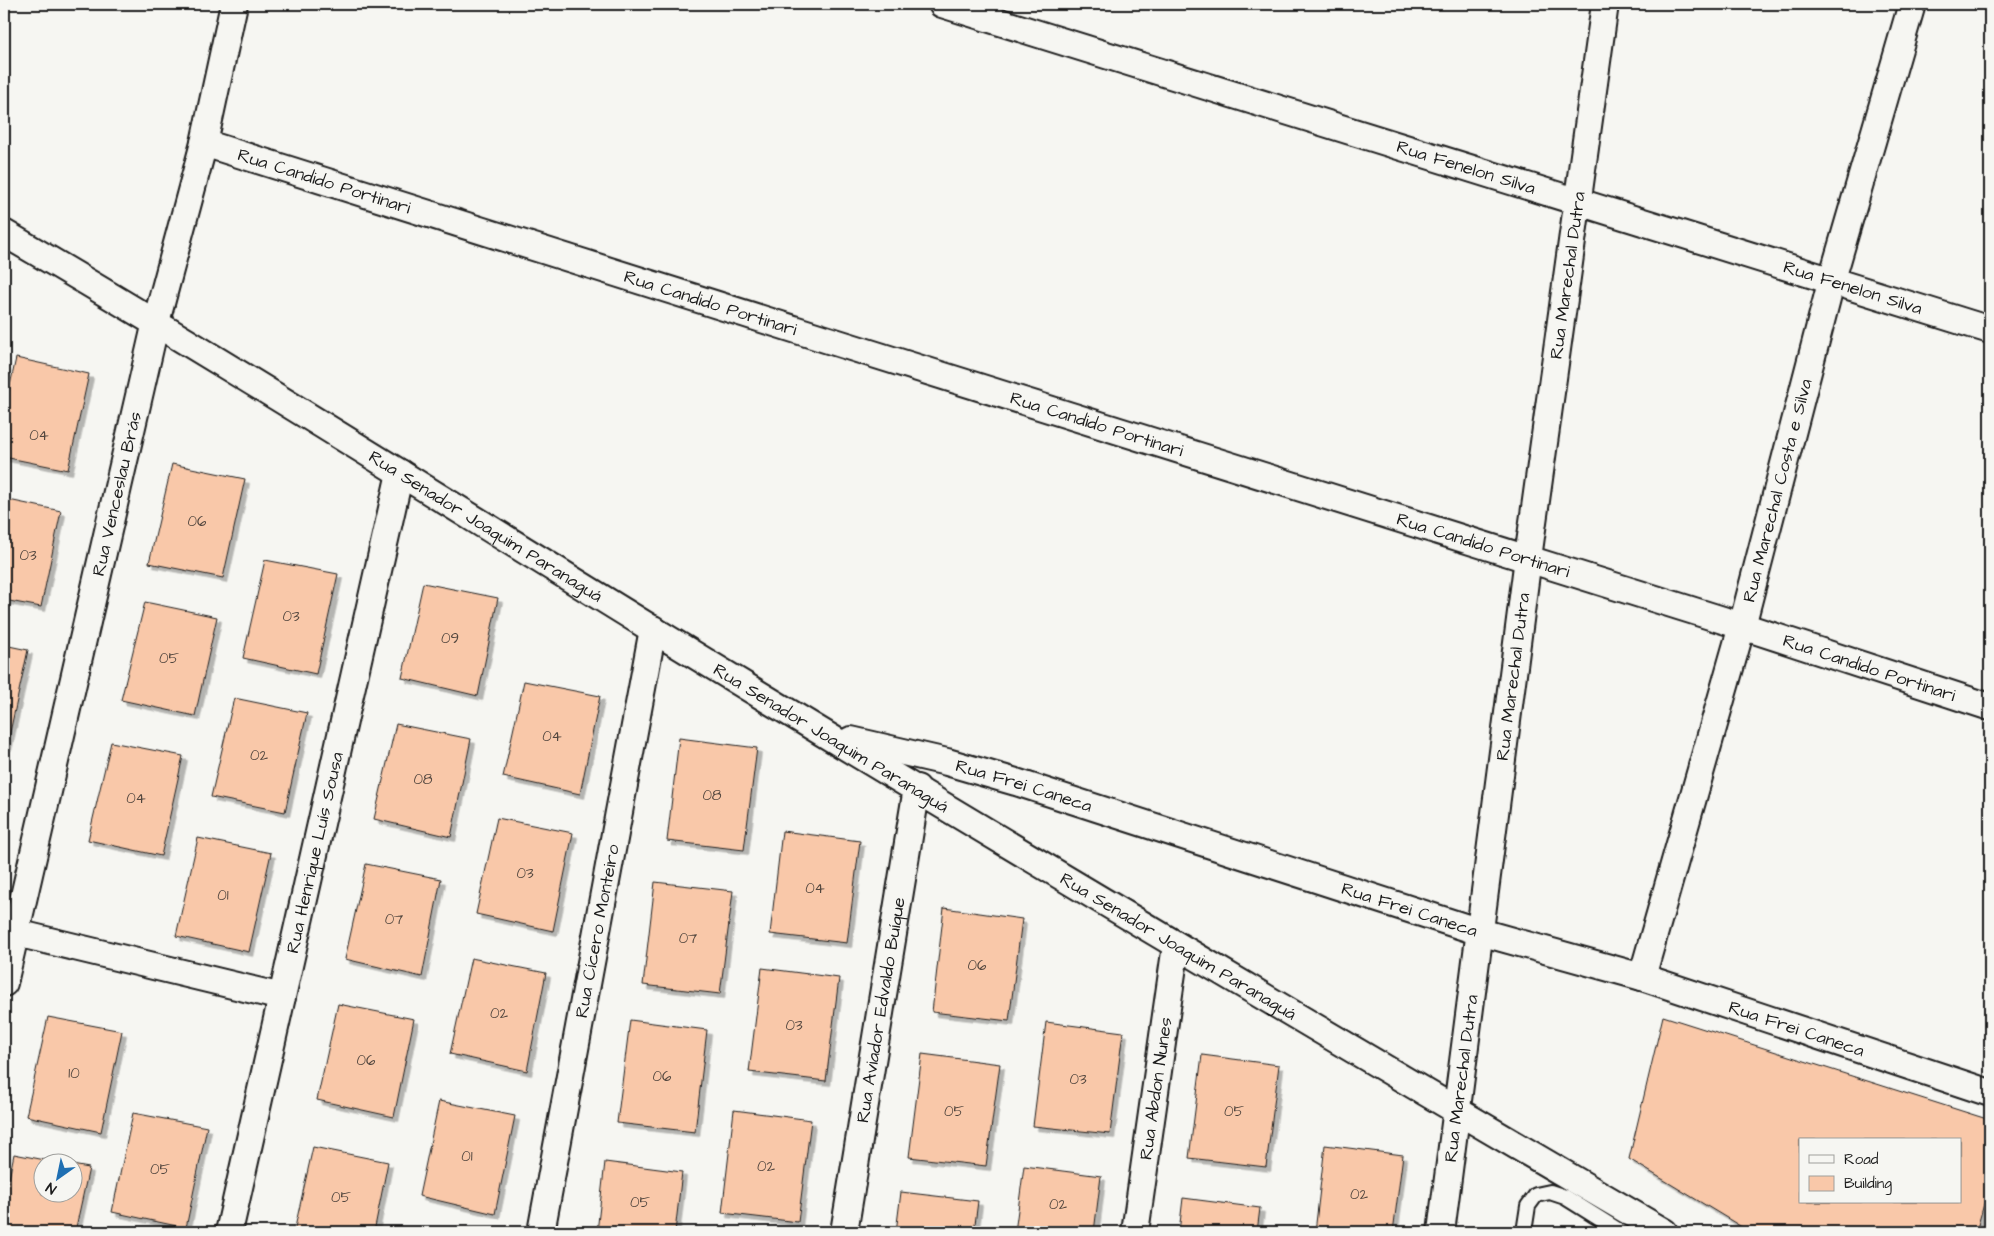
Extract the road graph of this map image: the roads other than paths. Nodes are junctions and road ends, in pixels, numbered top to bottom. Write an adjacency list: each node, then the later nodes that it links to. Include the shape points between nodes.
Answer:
1 (234, 4): 5 (street, Rua Venceslau Brás)
2 (942, 4): 6 (street, Rua Fenelon Silva)
3 (1605, 4): 6 (street, Rua Marechal Dutra)
4 (1912, 4): 8 (street, Rua Marechal Costa e Silva)
5 (204, 143): 9 (street, Rua Venceslau Brás); 12 (street, Rua Candido Portinari)
6 (1576, 202): 8 (street, Rua Fenelon Silva); 12 (street, Rua Marechal Dutra)
7 (4, 233): 9 (street, Rua Senador Joaquim Paranaguá)
8 (1832, 279): 10 (street, Rua Fenelon Silva); 13 (street, Rua Marechal Costa e Silva)
9 (156, 322): 11 (street, Rua Senador Joaquim Paranaguá); 18 (street, Rua Venceslau Brás)
10 (1990, 330)
11 (400, 472): 14 (street, Rua Senador Joaquim Paranaguá); 23 (street, Rua Henrique Luís Sousa)
12 (1528, 558): 13 (street, Rua Candido Portinari); 19 (street, Rua Marechal Dutra)
13 (1742, 626): 15 (street, Rua Candido Portinari); 21 (street, Rua Marechal Costa e Silva)
14 (653, 629): 16 (street, Rua Senador Joaquim Paranaguá); 27 (street, Rua Cícero Monteiro)
15 (1990, 707)
16 (826, 734): 17 (street, Rua Senador Joaquim Paranaguá); 19 (street, Rua Frei Caneca, via 1016,782)
17 (917, 788): 20 (street, Rua Senador Joaquim Paranaguá); 28 (street, Rua Aviador Edvaldo Buíque)
18 (10, 931): 22 (street, Rua Venceslau Brás); 23 (street)
19 (1480, 932): 21 (street, Rua Frei Caneca); 25 (street, Rua Marechal Dutra)
20 (1176, 945): 25 (street, Rua Senador Joaquim Paranaguá); 29 (street, Rua Abdon Nunes)
21 (1642, 977): 24 (street, Rua Frei Caneca)
22 (4, 983)
23 (282, 997): 26 (street, Rua Henrique Luís Sousa)
24 (1990, 1093)
25 (1456, 1111): 30 (street, Rua Marechal Dutra); 33 (street, Rua Senador Joaquim Paranaguá)
26 (229, 1232)
27 (541, 1232)
28 (844, 1232)
29 (1135, 1232)
30 (1441, 1232)
31 (1524, 1232): 32 (lane, via 1528,1206 1536,1195 1550,1192)
32 (1621, 1232)
33 (1664, 1232)

